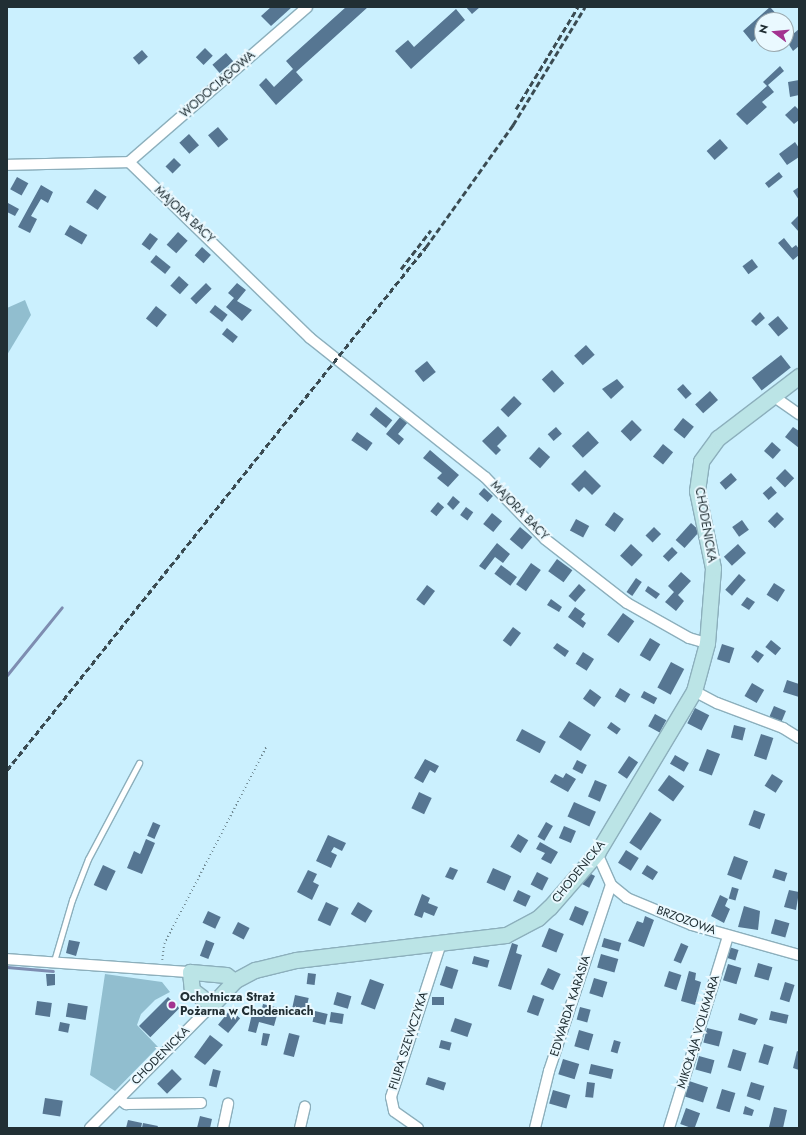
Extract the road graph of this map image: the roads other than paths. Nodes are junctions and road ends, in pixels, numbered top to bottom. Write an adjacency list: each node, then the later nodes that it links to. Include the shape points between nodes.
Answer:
1 (307, 7): 2 (street, WODOCIĄGOWA)
2 (128, 162): 3 (street); 7 (street, MAJORA BACY, via 257,283 295,324 485,477 545,539 627,603 689,638)
3 (7, 165)
4 (799, 376): 5 (street, CHODENICKA)
5 (773, 396): 6 (street); 7 (street, CHODENICKA, via 718,438 701,460 697,490 713,568)
6 (799, 414)
7 (707, 643): 8 (street, CHODENICKA)
8 (694, 691): 9 (street, via 717,703 783,728); 11 (street, CHODENICKA)
9 (799, 738)
10 (139, 763): 17 (lane, via 88,860 72,900)
11 (597, 853): 12 (street, BRZOZOWA); 14 (street, CHODENICKA, via 550,908 532,921 506,935)
12 (611, 885): 13 (street, BRZOZOWA, via 627,898 692,925); 29 (street, EDWARDA KARASIA, via 549,1071)
13 (728, 936): 15 (street, BRZOZOWA); 30 (street, MIKOŁAJA VOLKMARA)
14 (441, 943): 19 (street, CHODENICKA, via 296,960 255,970); 28 (street, FILIPA SZEWCZYKA, via 391,1097 394,1111)
15 (799, 955)
16 (7, 959): 17 (street)
17 (54, 961): 18 (street)
18 (190, 972): 19 (street, via 226,975); 20 (street, via 192,990)
19 (234, 981): 20 (street, CHODENICKA)
20 (212, 1005): 21 (street, CHODENICKA)
21 (119, 1099): 22 (street, via 126,1104); 25 (street, CHODENICKA)
22 (201, 1103)
23 (228, 1104): 26 (street)
24 (305, 1107): 27 (street)
25 (90, 1128)
26 (223, 1128)
27 (300, 1128)
28 (418, 1128)
29 (535, 1128)
30 (669, 1128)

